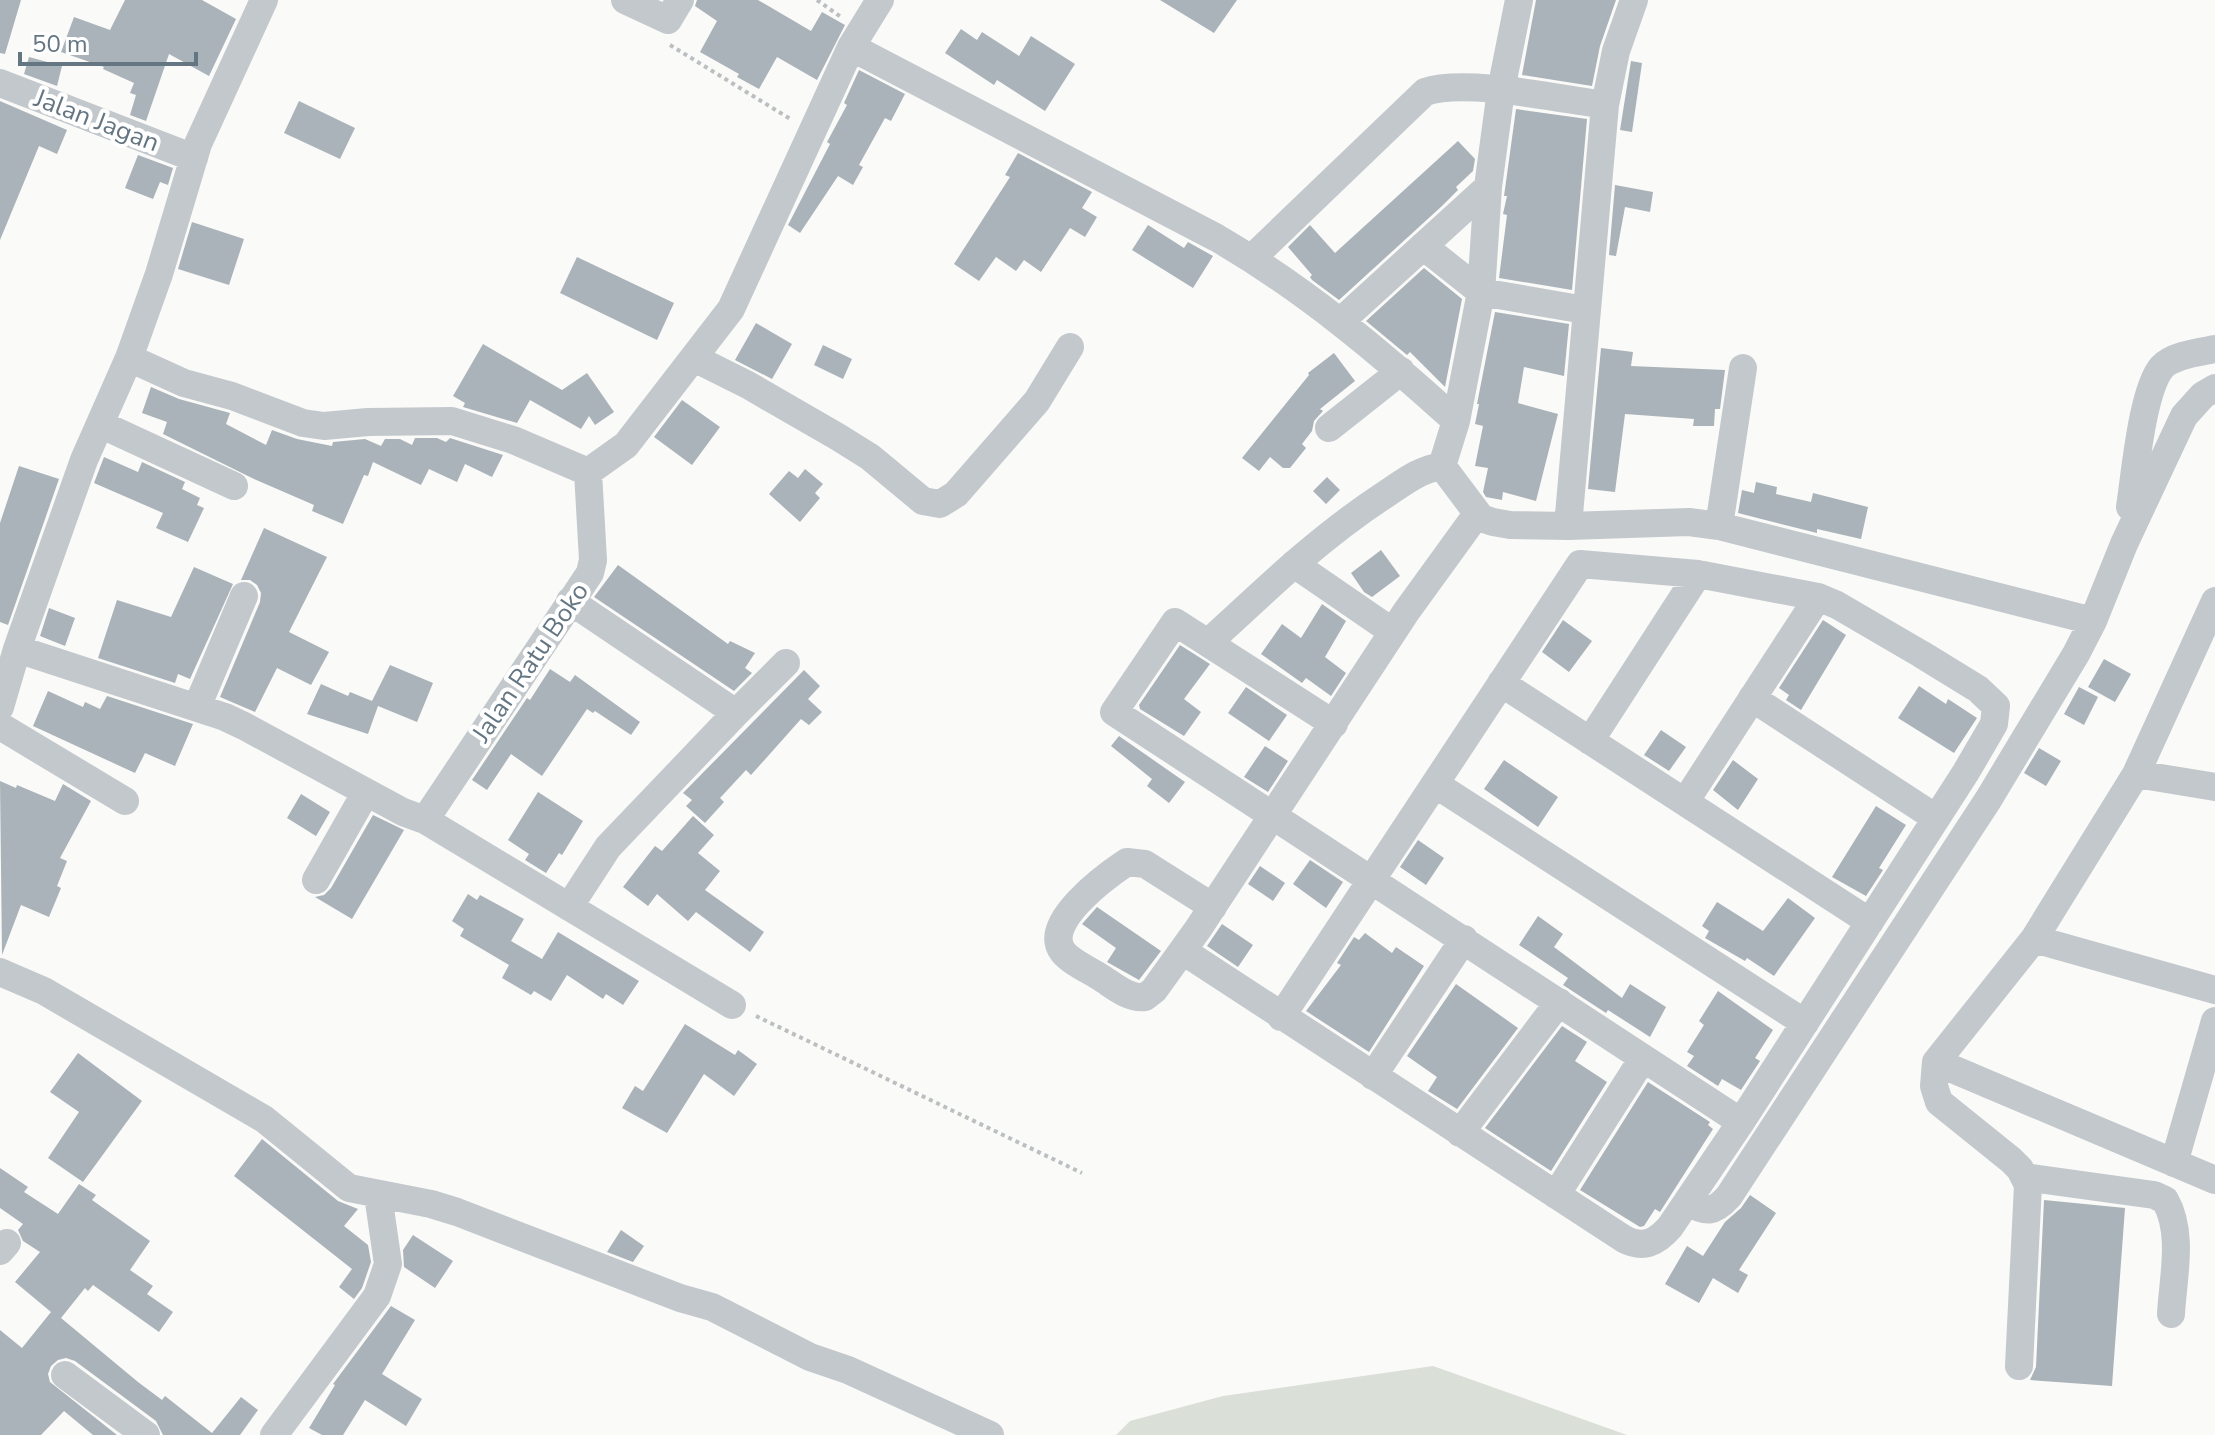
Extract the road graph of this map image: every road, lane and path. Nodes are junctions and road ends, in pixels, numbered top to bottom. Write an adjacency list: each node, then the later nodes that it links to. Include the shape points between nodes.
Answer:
1 (264, 0): 12 (street)
2 (625, 0): 6 (street)
3 (880, 0): 7 (street)
4 (1519, 0): 9 (street)
5 (1634, 0): 10 (street)
6 (674, 10): 11 (path, via 665,30 670,47)
7 (851, 47): 11 (street); 15 (street)
8 (0, 83): 12 (street, Jalan Jagan)
9 (1501, 90): 10 (street); 13 (street); 15 (street, via 1425,92)
10 (1605, 105): 17 (street)
11 (811, 131): 22 (street, via 731,309)
12 (194, 158): 21 (street)
13 (1488, 187): 14 (street); 16 (street)
14 (1423, 246): 16 (street); 18 (street)
15 (1252, 258): 18 (street)
16 (1481, 292): 17 (street); 26 (street)
17 (1585, 310): 33 (street)
18 (1341, 321): 24 (street)
19 (1070, 347): 22 (street, via 1037,401 956,494 940,504 923,501 838,437)
20 (2215, 349): 35 (street, via 2171,361 2154,381)
21 (129, 358): 27 (street); 30 (street, via 184,383 303,423 452,421)
22 (694, 358): 30 (street, via 626,445)
23 (1743, 368): 34 (street)
24 (1401, 371): 26 (street); 28 (street)
25 (2215, 388): 35 (street, via 2184,416)
26 (1456, 421): 29 (street)
27 (100, 424): 31 (street); 46 (street)
28 (1329, 428)
29 (1442, 466): 32 (street); 36 (street, via 1424,469 1347,520)
30 (588, 472): 41 (street, Jalan Ratu Boko, via 592,567)
31 (234, 486)
32 (1477, 514): 33 (street, via 1493,522); 44 (street)
33 (1560, 526): 34 (street); 38 (street)
34 (1719, 526): 43 (street)
35 (2124, 544): 43 (street)
36 (1294, 564): 44 (street); 45 (street)
37 (1698, 574): 38 (street, via 1580,564); 40 (street); 55 (street)
38 (1570, 578): 48 (street)
39 (244, 596): 51 (street)
40 (1818, 597): 49 (street); 63 (street, via 1921,654 1996,706 1994,724)
41 (570, 601): 52 (street); 64 (street, Jalan Ratu Boko)
42 (2215, 601): 56 (street)
43 (2093, 621): 91 (street, via 1988,800 1729,1196 1709,1212)
44 (1393, 632): 53 (street)
45 (1208, 643): 53 (street); 62 (street, via 1175,622 1114,712)
46 (17, 649): 50 (street); 51 (street)
47 (786, 663): 52 (street)
48 (1501, 683): 55 (street); 57 (street)
49 (1752, 698): 61 (street); 63 (street)
50 (0, 707)
51 (197, 707): 59 (street, via 244,726)
52 (736, 713): 67 (street, via 608,847)
53 (1334, 724): 62 (street)
54 (0, 726): 60 (street)
55 (1590, 741): 61 (street)
56 (2136, 774): 58 (street); 71 (street)
57 (1435, 784): 65 (street); 79 (street)
58 (2215, 787)
59 (366, 792): 64 (street); 66 (street)
60 (125, 801)
61 (1685, 802): 69 (street)
62 (1272, 818): 65 (street); 68 (street)
63 (1936, 818): 69 (street)
64 (425, 820): 67 (street)
65 (1372, 879): 70 (street); 77 (street)
66 (316, 880)
67 (569, 907): 76 (street)
68 (1213, 907): 72 (street); 72 (street, via 1145,864 1133,862 1074,906 1060,927 1065,955 1140,998 1154,990)
69 (1870, 922): 79 (street)
70 (1464, 939): 75 (street); 82 (street)
71 (2034, 939): 74 (street); 81 (street)
72 (1183, 951): 77 (street)
73 (0, 972): 89 (street, via 44,991 264,1119 349,1188)
74 (2215, 990)
75 (1559, 1002): 80 (street); 84 (street)
76 (732, 1005): 86 (path)
77 (1281, 1017): 82 (street)
78 (2215, 1021): 85 (street)
79 (1805, 1023): 83 (street)
80 (1643, 1058): 83 (street); 90 (street)
81 (1936, 1062): 85 (street); 87 (street, via 1939,1102 2011,1160)
82 (1373, 1076): 84 (street)
83 (1741, 1122): 91 (street)
84 (1460, 1133): 90 (street)
85 (2174, 1163): 88 (street)
86 (1082, 1173)
87 (2024, 1177): 92 (street, via 2165,1200 2176,1240); 93 (street, via 2028,1209)
88 (2215, 1180)
89 (378, 1195): 96 (street, via 388,1264 377,1296); 97 (street, via 457,1212 712,1307 810,1357)
90 (1556, 1195): 91 (street, via 1641,1245 1661,1237)
91 (1687, 1202)
92 (2171, 1314)
93 (2019, 1366)
94 (65, 1375): 95 (street)
95 (146, 1435)
96 (274, 1435)
97 (990, 1435)

